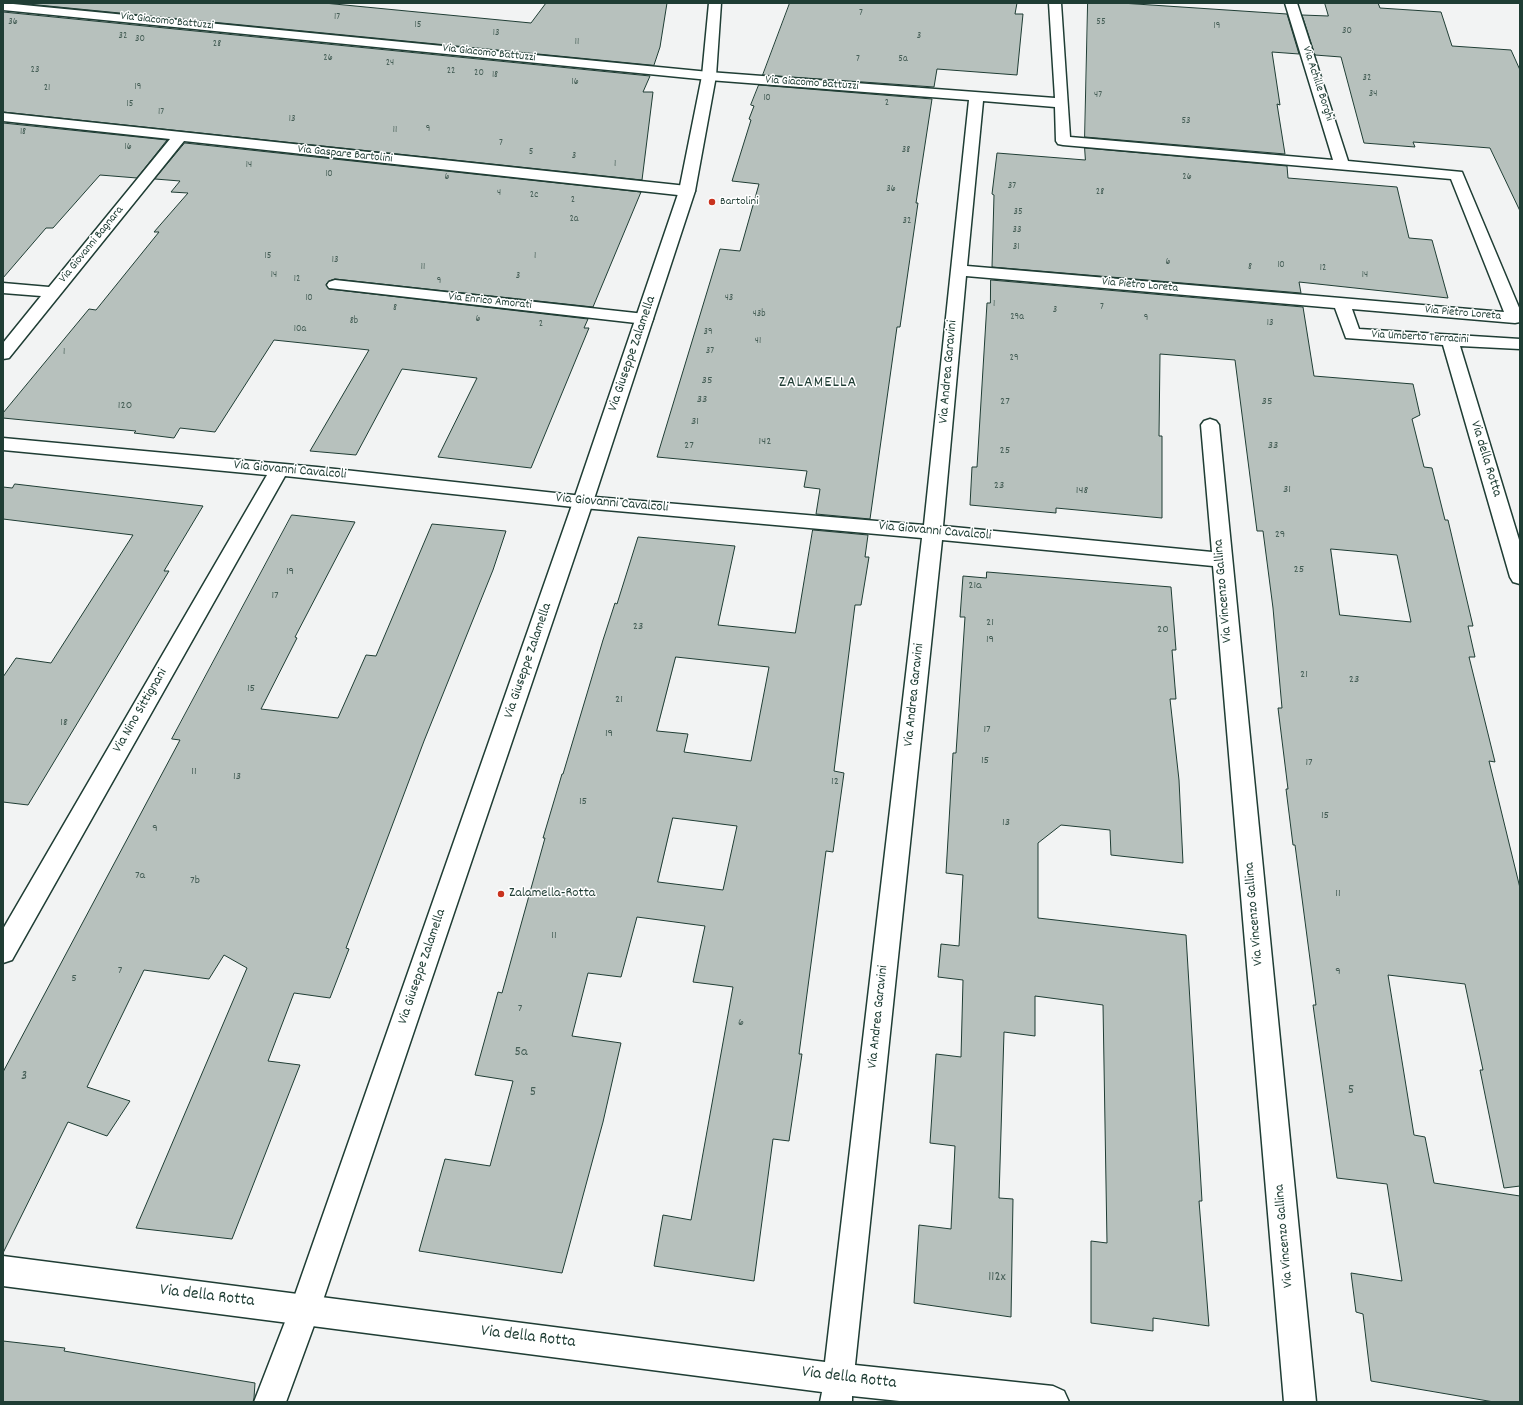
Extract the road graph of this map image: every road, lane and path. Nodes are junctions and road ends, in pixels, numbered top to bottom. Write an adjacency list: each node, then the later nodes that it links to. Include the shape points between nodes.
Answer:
1 (715, 3): 5 (street, Via Giuseppe Zalamella)
2 (1055, 3): 7 (street)
3 (1291, 3): 10 (street, Via Achille Borghi)
4 (3, 6): 5 (street, Via Giacomo Battuzzi)
5 (709, 76): 6 (street, Via Giacomo Battuzzi); 11 (street, Via Giuseppe Zalamella)
6 (976, 96): 7 (street); 12 (street, Via Andrea Garavini)
7 (1062, 103): 10 (street, Via Pietro Loreta, via 1063,141)
8 (3, 116): 9 (street, Via Gaspare Bartolini)
9 (180, 137): 11 (street, Via Gaspare Bartolini); 15 (street, Via Giovanni Bagnara)
10 (1342, 165): 16 (street, Via Pietro Loreta, via 1457,175 1515,318)
11 (687, 191): 17 (street, Via Giuseppe Zalamella)
12 (958, 270): 16 (street, Via Pietro Loreta); 25 (street, Via Andrea Garavini)
13 (335, 285): 17 (street, Via Enrico Amorati)
14 (3, 288): 15 (street)
15 (53, 292): 20 (street, Via Giovanni Bagnara)
16 (1342, 303): 18 (street, Via Umberto Terracini, via 1352,334)
17 (645, 319): 24 (street, Via Giuseppe Zalamella)
18 (1450, 340): 19 (street, Via Umberto Terracini); 27 (street, Via della Rotta)
19 (1520, 344)
20 (3, 354)
21 (1210, 425): 26 (street, Via Vincenzo Gallina)
22 (3, 444): 23 (street, Via Giovanni Cavalcoli)
23 (279, 470): 24 (street, Via Giovanni Cavalcoli); 28 (street, Via Nino Sittignani)
24 (584, 502): 25 (street, Via Giovanni Cavalcoli); 30 (street, Via Giuseppe Zalamella)
25 (933, 532): 26 (street, Via Giovanni Cavalcoli); 31 (street, Via Andrea Garavini)
26 (1221, 560): 34 (street, Via Vincenzo Gallina)
27 (1520, 577)
28 (3, 952)
29 (3, 1270): 30 (street, Via della Rotta)
30 (305, 1309): 31 (street, Via della Rotta); 32 (street, Via Giuseppe Zalamella)
31 (838, 1390): 33 (street, Via della Rotta)
32 (270, 1402)
33 (1053, 1402)
34 (1300, 1402)

